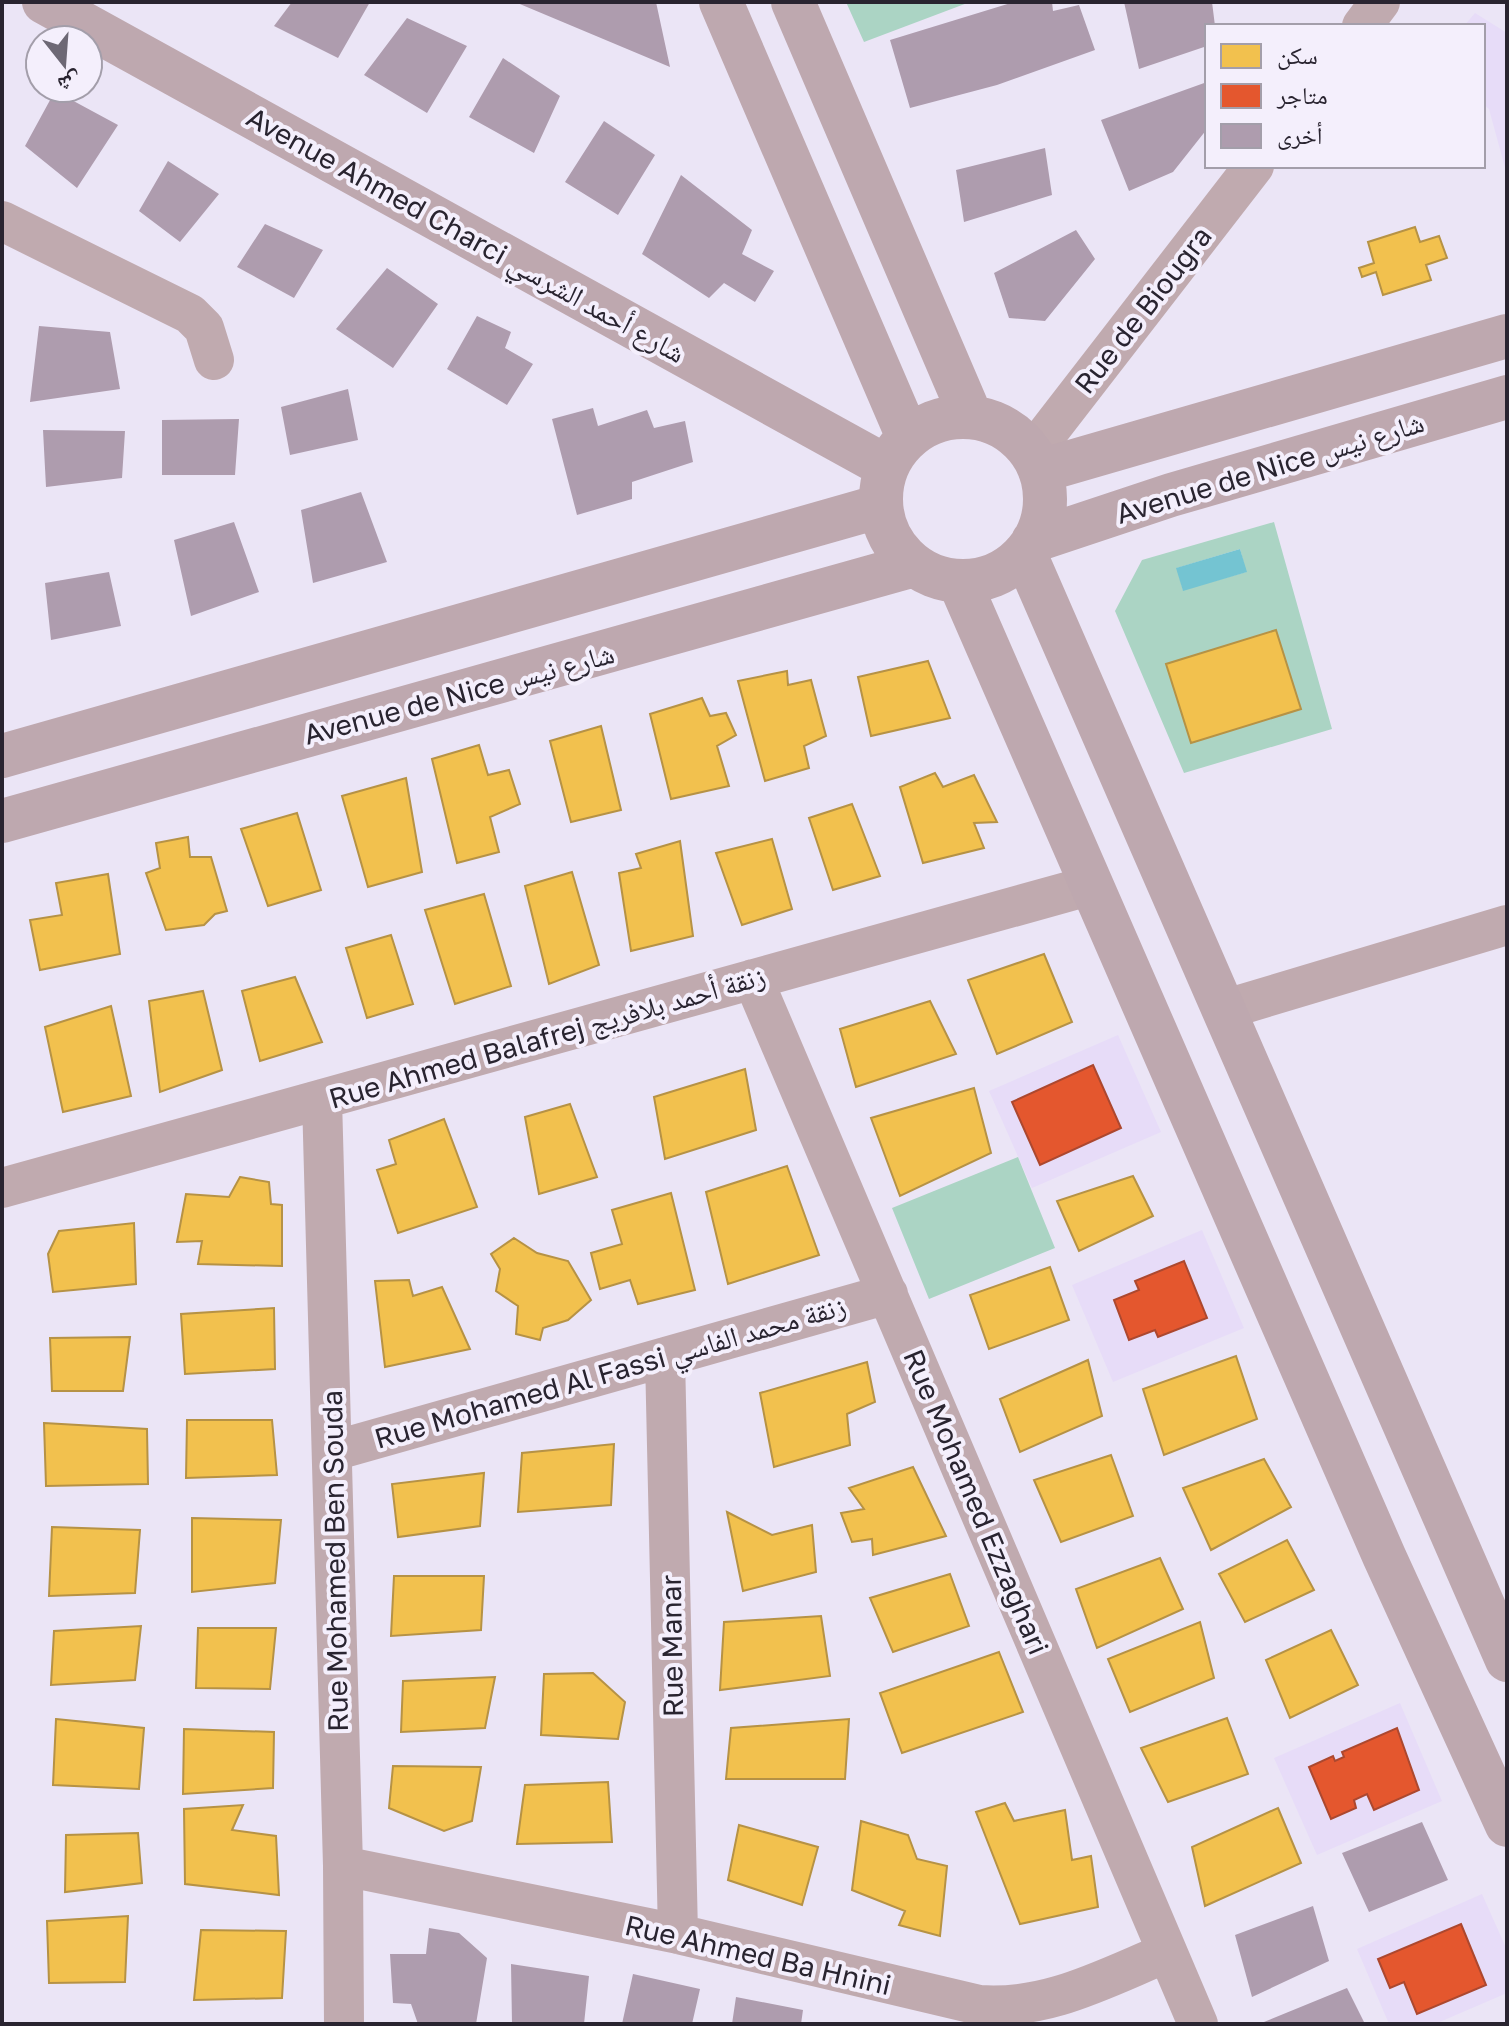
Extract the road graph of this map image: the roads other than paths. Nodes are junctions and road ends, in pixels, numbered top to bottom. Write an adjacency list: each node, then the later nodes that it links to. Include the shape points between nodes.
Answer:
1 (44, 2): 13 (main road, Avenue Ahmed Charci شارع أحمد الشرسي)
2 (721, 2): 13 (main road)
3 (793, 2): 11 (main road)
4 (1380, 2): 5 (street)
5 (1364, 24)
6 (1253, 168): 12 (street, Rue de Biougra)
7 (2, 221): 9 (street, via 190,314 204,328)
8 (1507, 336): 12 (main road)
9 (214, 360)
10 (1507, 397): 14 (main road, Avenue de Nice شارع نيس, via 1171,495)
11 (971, 417): 12 (main road, via 997,424 1019,439); 13 (main road, via 927,425)
12 (1036, 462): 14 (main road, via 1045,497 1041,525)
13 (892, 470): 15 (main road, via 892,539); 17 (main road)
14 (1029, 548): 16 (main road, via 1004,570); 22 (main road)
15 (914, 565): 16 (main road, via 935,577); 18 (main road, Avenue de Nice شارع نيس)
16 (959, 581): 19 (main road)
17 (2, 756)
18 (2, 821)
19 (1092, 885): 21 (street, Rue Ahmed Balafrej زنقة أحمد بلافريج); 29 (main road)
20 (1507, 925): 22 (street)
21 (753, 979): 23 (street, Rue Ahmed Balafrej زنقة أحمد بلافريج); 25 (street, Rue Mohamed Ezzaghari)
22 (1223, 1010): 28 (main road)
23 (322, 1099): 24 (street, Rue Ahmed Balafrej زنقة أحمد بلافريج); 27 (street, Rue Mohamed Ben Souda)
24 (2, 1188)
25 (888, 1294): 26 (street, Rue Mohamed Al Fassi زنقة محمد الفاسي); 32 (street, Rue Mohamed Ezzaghari)
26 (665, 1357): 27 (street, Rue Mohamed Al Fassi زنقة محمد الفاسي); 31 (street, Rue Manar)
27 (333, 1451): 30 (street, Rue Mohamed Ben Souda)
28 (1507, 1660)
29 (1507, 1825)
30 (343, 1866): 31 (street, Rue Ahmed Ba Hnini); 33 (street, Rue Mohamed Ben Souda)
31 (678, 1934): 32 (street, Rue Ahmed Ba Hnini, via 936,1997 1010,2007 1045,2002)
32 (1166, 1953): 34 (street, Rue Mohamed Ezzaghari)
33 (344, 2024)
34 (1198, 2024)

